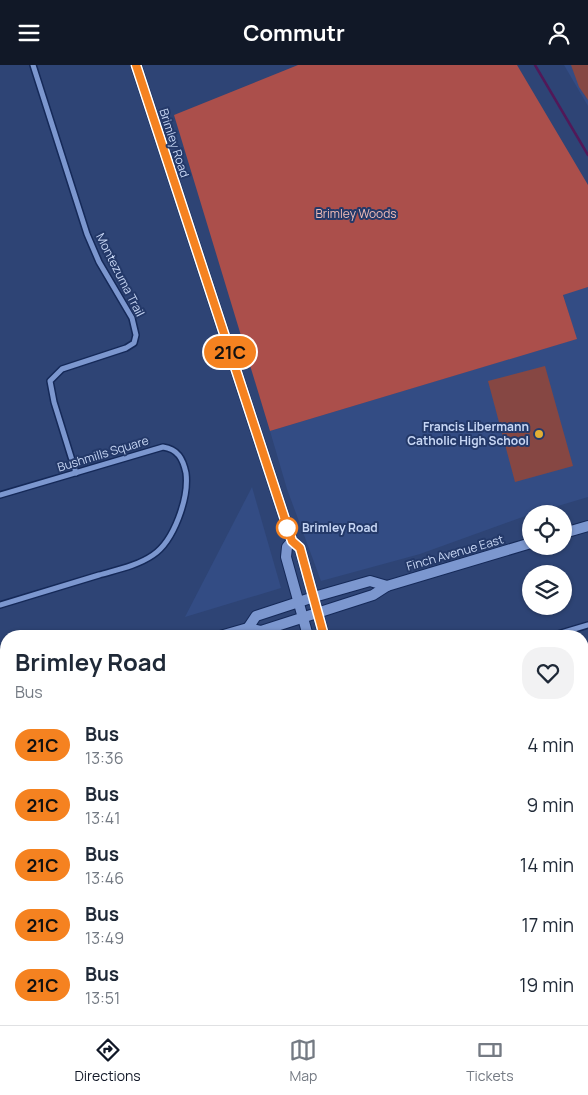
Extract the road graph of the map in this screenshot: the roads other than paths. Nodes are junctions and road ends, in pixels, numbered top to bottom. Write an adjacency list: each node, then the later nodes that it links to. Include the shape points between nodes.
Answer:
1 (33, 65): 3 (street, Montezuma Trail, via 87,234 99,262 132,318 136,335 134,343 126,348 62,369 50,381)
2 (136, 65): 7 (main road, Brimley Road)
3 (76, 473): 4 (street, Bushmills Square); 12 (street, Bushmills Square, via 150,450 170,448 180,456 185,468 187,481 183,507 162,545 145,560)
4 (0, 495)
5 (588, 526): 6 (main road)
6 (572, 531)
7 (292, 541): 10 (main road, Brimley Road, via 300,548); 11 (main road, Brimley Road, via 286,552)
8 (522, 546): 9 (main road, Finch Avenue East)
9 (387, 586): 10 (main road, Finch Avenue East, via 370,581); 13 (main road, Finch Avenue East, via 373,595)
10 (314, 597): 11 (main road, Finch Avenue East); 13 (main road, Brimley Road)
11 (298, 602): 14 (main road, Brimley Road); 16 (main road, Finch Avenue East, via 256,616)
12 (0, 605)
13 (317, 613): 14 (main road, Finch Avenue East); 21 (main road, Brimley Road)
14 (302, 618): 19 (main road, Finch Avenue East); 20 (main road, Brimley Road)
15 (588, 625): 22 (street)
16 (248, 628): 17 (main road, Finch Avenue East); 18 (main road, Finch Avenue East)
17 (241, 630)
18 (257, 630)
19 (264, 630)
20 (306, 630)
21 (322, 630)
22 (571, 630)

